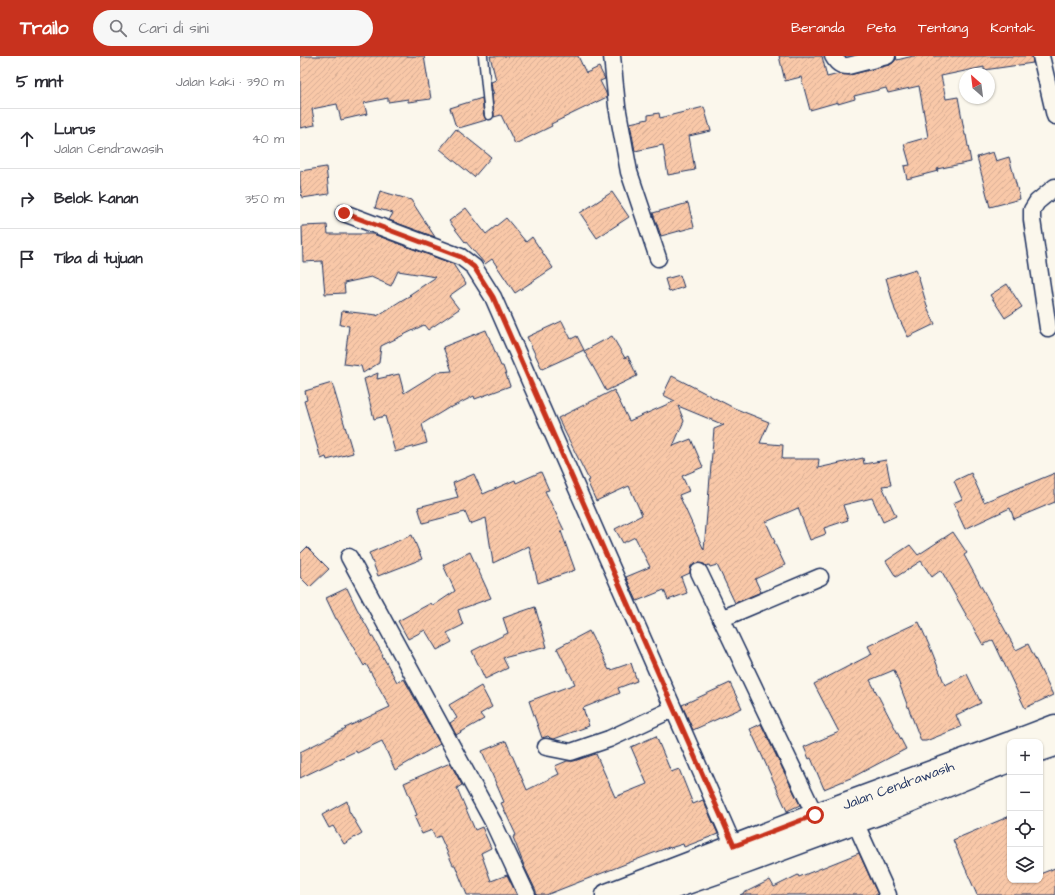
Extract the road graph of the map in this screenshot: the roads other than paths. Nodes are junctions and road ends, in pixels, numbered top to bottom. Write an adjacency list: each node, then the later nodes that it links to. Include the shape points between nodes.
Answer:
1 (483, 56): 6 (lane)
2 (612, 56): 10 (street, via 629,172)
3 (834, 56): 4 (street, via 842,66)
4 (887, 56)
5 (1041, 56): 7 (street)
6 (489, 115)
7 (1055, 116)
8 (1055, 187): 11 (street, via 1037,202 1032,210)
9 (344, 213): 16 (street, via 461,257 474,267 493,297)
10 (658, 258)
11 (1048, 328)
12 (349, 557): 28 (street, via 493,822)
13 (699, 572): 15 (street)
14 (820, 576): 15 (street)
15 (721, 619): 24 (street)
16 (673, 709): 21 (street, via 609,739 571,752); 26 (street)
17 (1055, 726): 18 (main road, Jalan Cendrawasih)
18 (1019, 739)
19 (1007, 743): 24 (main road, Jalan Cendrawasih)
20 (1055, 745): 22 (main road)
21 (546, 747)
22 (1043, 749)
23 (1007, 762): 25 (main road, Jalan Cendrawasih)
24 (815, 815): 26 (main road, Jalan Cendrawasih)
25 (855, 822): 27 (main road, Jalan Cendrawasih); 30 (street)
26 (734, 846): 29 (main road, Jalan Cendrawasih)
27 (663, 893)
28 (527, 895)
29 (607, 895)
30 (888, 895)

